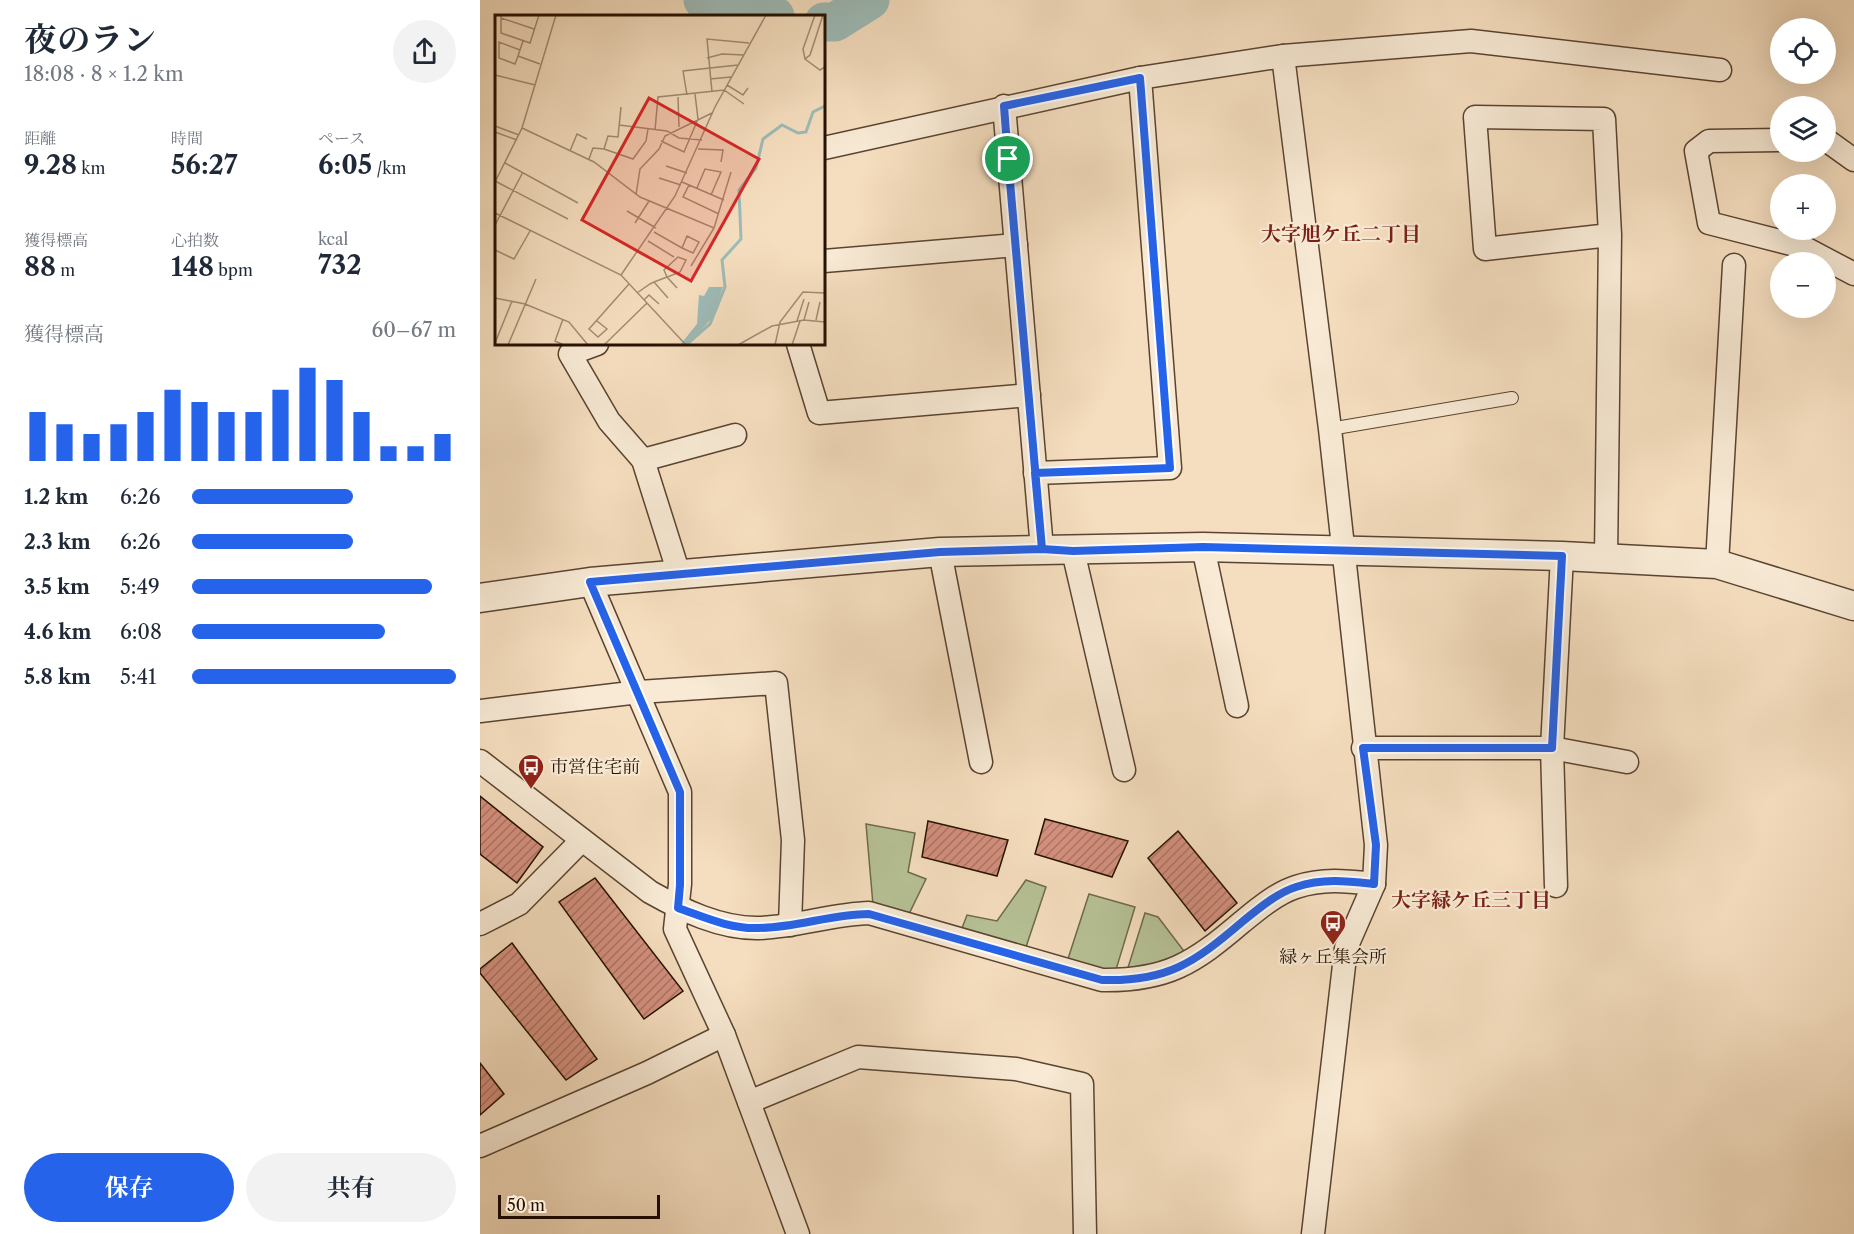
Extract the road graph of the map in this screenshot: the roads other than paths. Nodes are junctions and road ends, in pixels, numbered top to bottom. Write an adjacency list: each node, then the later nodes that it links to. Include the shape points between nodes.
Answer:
1 (1283, 56): 2 (street, via 1471,41); 3 (street); 18 (street)
2 (1720, 70)
3 (1140, 78): 4 (street); 21 (street, via 1170,468)
4 (1004, 106): 7 (street); 10 (street)
5 (1770, 140): 13 (street, via 1709,141 1696,151 1709,223 1803,247)
6 (1836, 147): 8 (street)
7 (825, 148)
8 (1854, 160)
9 (1610, 235): 9 (street, via 1485,249 1475,117 1604,119); 28 (street)
10 (1016, 245): 11 (street); 16 (street)
11 (825, 261)
12 (1734, 265): 29 (street)
13 (1854, 274)
14 (594, 345): 20 (street, via 570,354 609,421)
15 (798, 345): 16 (street, via 819,413)
16 (1029, 395): 21 (street)
17 (1512, 398): 18 (lane)
18 (1330, 429): 25 (street)
19 (735, 435): 20 (street)
20 (643, 460): 30 (street)
21 (1035, 473): 23 (street)
22 (1203, 547): 24 (street); 25 (street); 35 (street)
23 (1042, 549): 24 (street); 26 (street)
24 (1073, 551): 42 (street)
25 (1343, 551): 27 (street); 37 (street)
26 (940, 552): 30 (street); 40 (street)
27 (1562, 556): 28 (street); 38 (street)
28 (1606, 558): 29 (street)
29 (1717, 564): 33 (street)
30 (679, 574): 31 (street)
31 (590, 582): 32 (street); 34 (street)
32 (480, 598)
33 (1854, 606)
34 (639, 692): 36 (street); 46 (street, via 680,792); 48 (street, via 776,683 793,840)
35 (1237, 706)
36 (480, 711)
37 (1363, 748): 38 (street); 44 (street, via 1376,845)
38 (1552, 748): 41 (street); 45 (street)
39 (480, 761): 43 (street)
40 (981, 762)
41 (1627, 762)
42 (1124, 770)
43 (582, 840): 46 (street, via 650,892); 47 (street, via 519,904)
44 (1374, 884): 48 (street, via 1332,880 1295,887 1260,907 1204,955 1166,974 1133,981 1102,980 869,914 846,914); 54 (street, via 1346,948)
45 (1556, 886)
46 (678, 908): 48 (street, via 727,925); 49 (street, via 675,929)
47 (480, 924)
48 (790, 925)
49 (724, 1035): 50 (street); 51 (street)
50 (749, 1102): 52 (street); 53 (street, via 858,1057 1016,1069 1082,1084)
51 (480, 1146)
52 (798, 1234)
53 (1085, 1234)
54 (1313, 1234)

